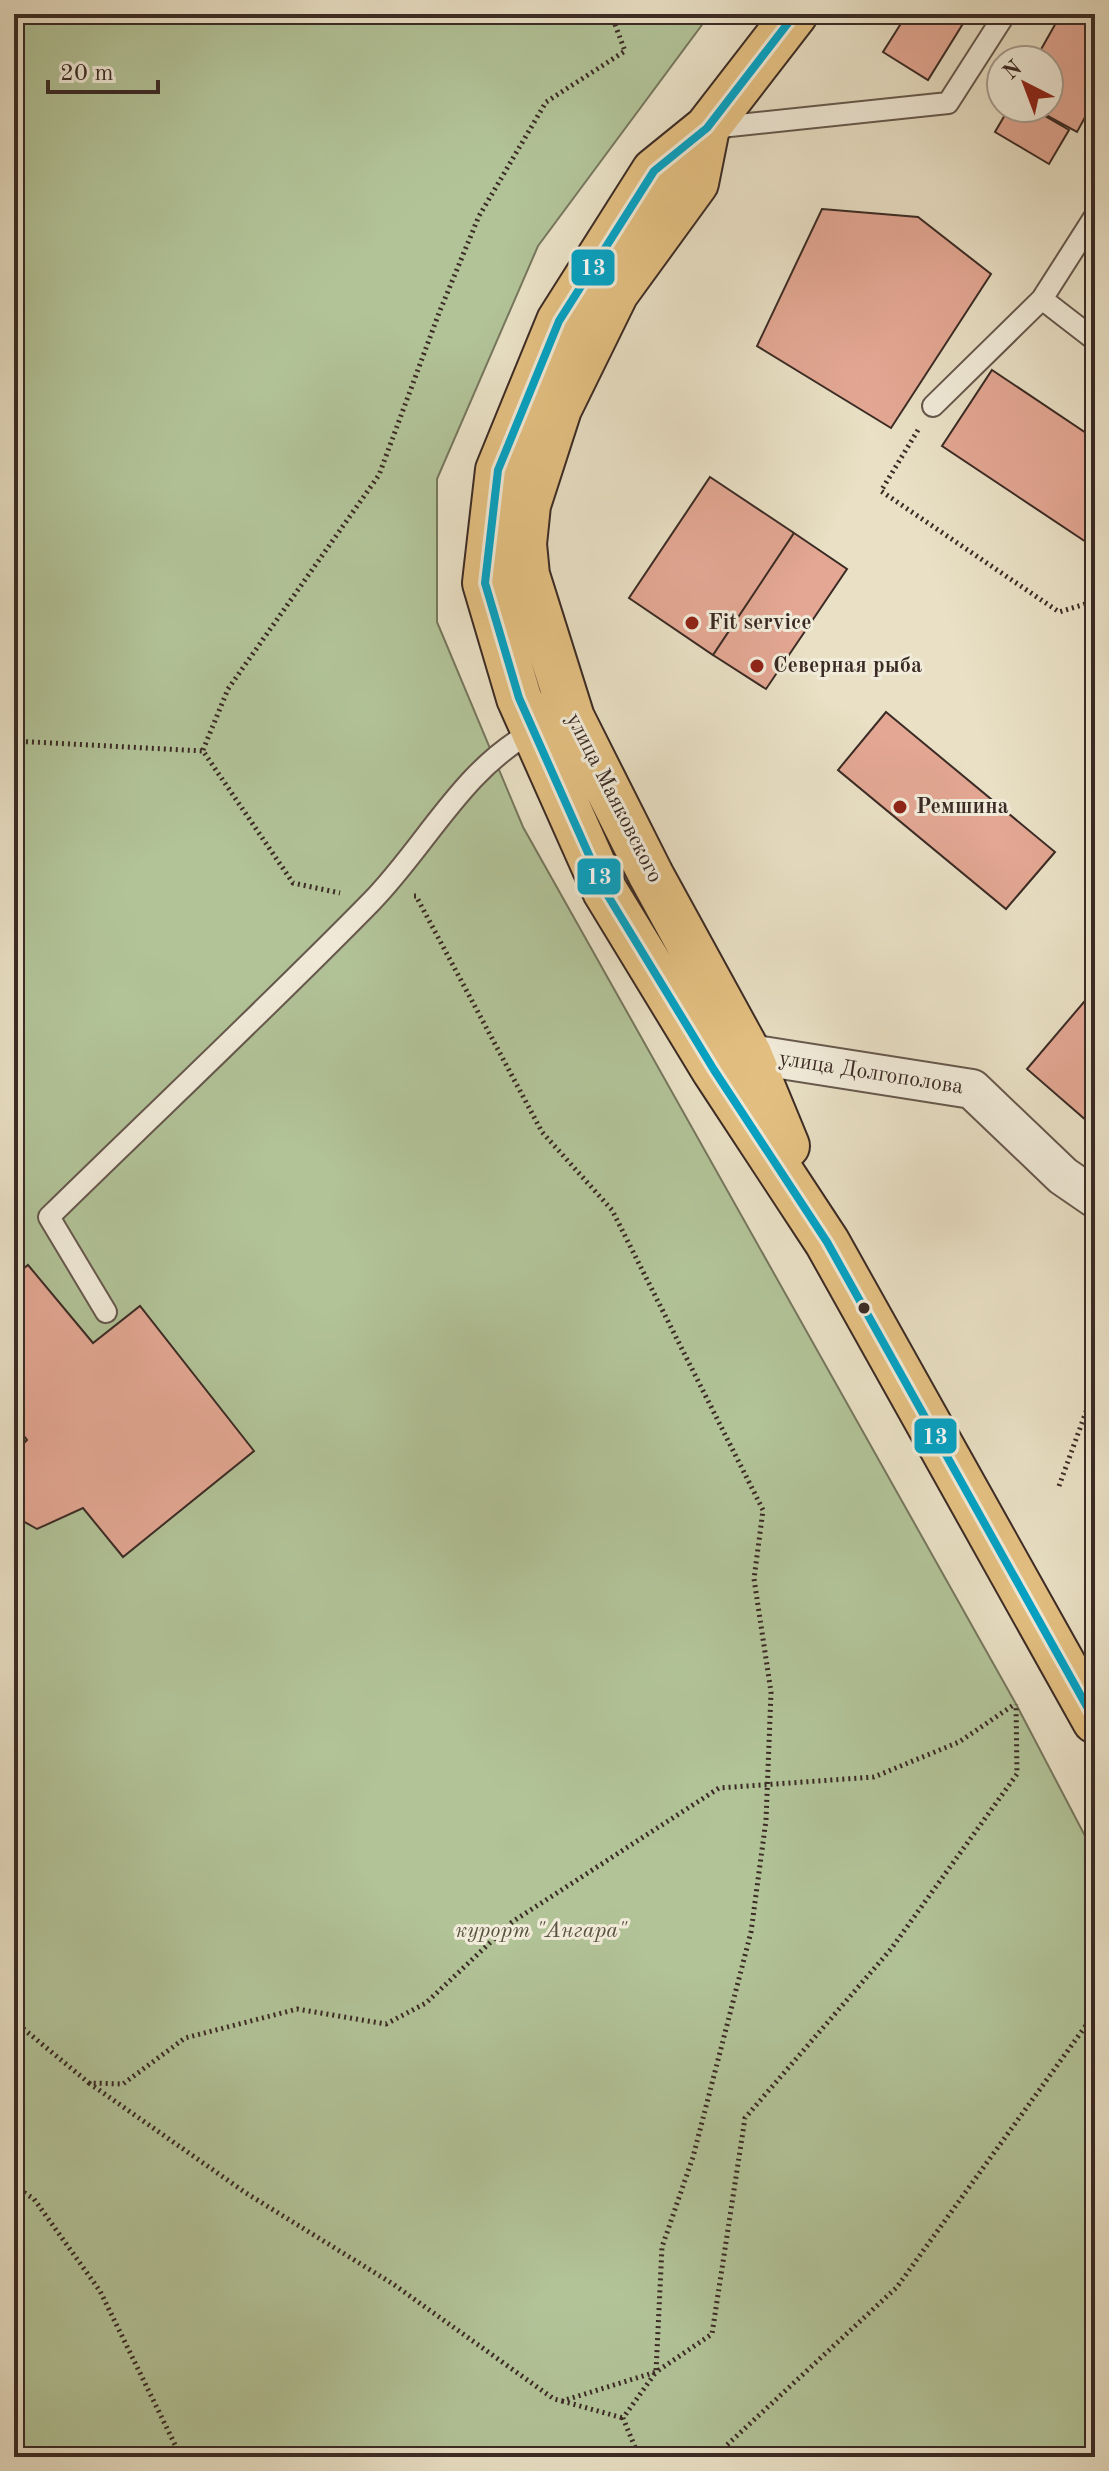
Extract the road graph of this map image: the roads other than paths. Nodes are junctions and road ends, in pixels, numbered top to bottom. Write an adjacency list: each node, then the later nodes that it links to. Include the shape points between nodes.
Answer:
1 (795, 14): 3 (main road, улица Маяковского)
2 (1005, 14): 3 (lane, via 948,103)
3 (707, 128): 8 (main road, улица Маяковского, via 654,171 559,321 498,470 485,583); 9 (main road, улица Маяковского, via 696,183 616,293 559,409 528,505 524,544 527,575 572,718)
4 (1095, 216): 5 (lane)
5 (1042, 299): 6 (lane); 7 (lane)
6 (1095, 340)
7 (933, 406)
8 (534, 731): 11 (main road, улица Маяковского, via 605,891); 12 (lane, via 484,766 374,899 49,1217)
9 (749, 1054): 10 (street, улица Долгополова, via 972,1089 1063,1176); 11 (main road, улица Маяковского)
10 (1095, 1198)
11 (827, 1242): 13 (main road, улица Маяковского)
12 (106, 1312)
13 (1095, 1721)

